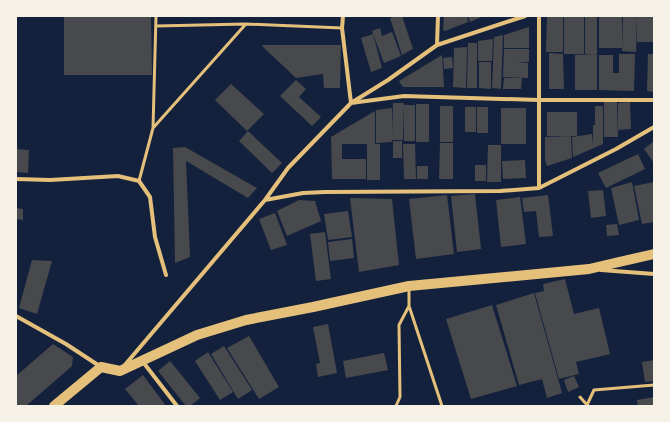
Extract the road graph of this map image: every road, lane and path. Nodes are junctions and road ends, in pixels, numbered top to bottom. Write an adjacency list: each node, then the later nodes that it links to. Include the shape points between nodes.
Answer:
1 (156, 16): 7 (lane)
2 (343, 16): 8 (street)
3 (438, 16): 9 (street)
4 (525, 16): 9 (street)
5 (539, 16): 10 (street)
6 (246, 24): 7 (lane); 8 (lane); 14 (lane)
7 (156, 26): 14 (lane)
8 (342, 28): 12 (street)
9 (437, 44): 12 (street)
10 (539, 100): 11 (street); 12 (street, via 404,96); 17 (street)
11 (654, 100)
12 (351, 103): 18 (street, via 288,168)
13 (654, 127): 17 (street)
14 (153, 128): 16 (lane)
15 (16, 179): 16 (street, via 118,176)
16 (139, 181): 22 (street, via 150,197 155,237)
17 (539, 188): 18 (street, via 500,191 325,192)
18 (265, 200): 28 (street)
19 (654, 254): 20 (highway)
20 (589, 269): 21 (street); 23 (highway)
21 (654, 274)
22 (166, 275)
23 (409, 286): 24 (lane); 26 (highway, via 246,320 197,335)
24 (409, 306): 33 (lane, via 399,325 400,397); 34 (lane)
25 (16, 316): 27 (street)
26 (142, 360): 28 (highway); 32 (street)
27 (101, 367): 28 (highway); 31 (highway)
28 (120, 371)
29 (654, 384): 35 (lane, via 594,390)
30 (580, 397): 35 (lane)
31 (54, 406)
32 (177, 406)
33 (396, 406)
34 (442, 406)
35 (587, 406)

